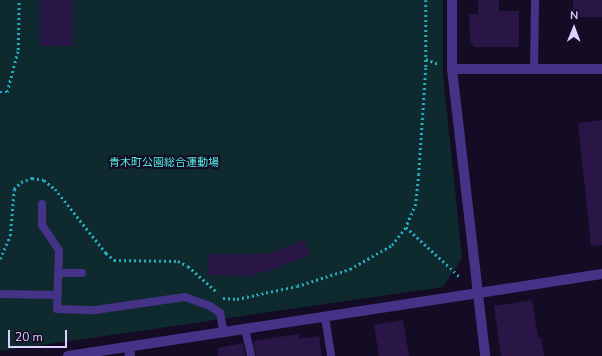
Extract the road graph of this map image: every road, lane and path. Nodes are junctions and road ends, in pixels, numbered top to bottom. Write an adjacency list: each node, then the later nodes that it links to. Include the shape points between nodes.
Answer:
1 (19, 0): 8 (path, via 18,50 7,92)
2 (426, 0): 10 (path, via 426,68 419,174 416,204)
3 (452, 0): 7 (street)
4 (535, 2): 5 (lane)
5 (534, 69): 6 (street); 7 (street)
6 (602, 69)
7 (452, 70): 15 (street)
8 (0, 92)
9 (42, 204): 12 (lane, via 42,225 59,250)
10 (406, 227): 11 (path, via 392,246 350,269 297,286 237,299 223,298 188,266 178,261 114,260 56,189 44,180 32,178 14,189 10,236); 15 (path)
11 (0, 259)
12 (58, 273): 13 (lane); 17 (lane)
13 (82, 273)
14 (602, 274): 15 (street)
15 (478, 293): 18 (street); 25 (street)
16 (0, 294): 17 (lane)
17 (58, 295): 20 (lane, via 57,309 87,310 185,297 210,306 220,313)
18 (325, 317): 19 (street); 24 (lane)
19 (245, 329): 20 (street); 23 (lane)
20 (224, 332): 21 (street)
21 (130, 352): 22 (street)
22 (68, 356)
23 (251, 356)
24 (332, 356)
25 (485, 356)

